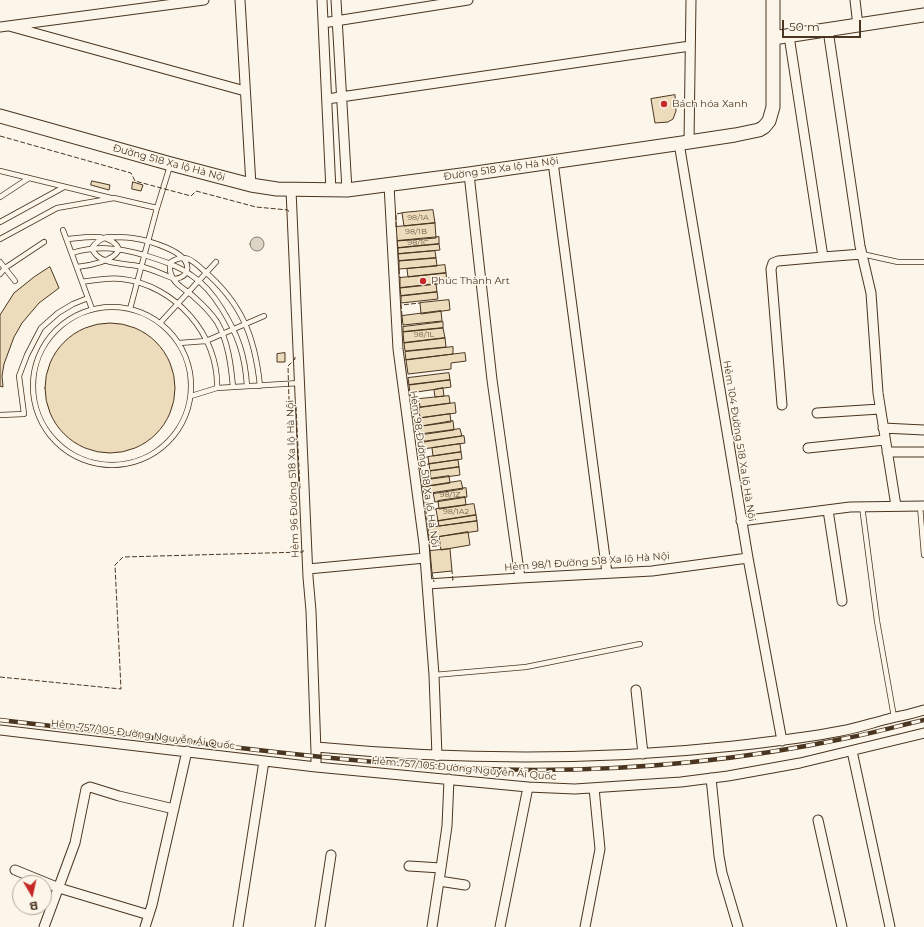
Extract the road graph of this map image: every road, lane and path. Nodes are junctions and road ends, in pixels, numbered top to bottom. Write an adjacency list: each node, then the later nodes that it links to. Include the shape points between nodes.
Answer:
1 (204, 0): 12 (street)
2 (240, 0): 18 (street)
3 (322, 0): 11 (street)
4 (336, 0): 10 (street)
5 (468, 0): 10 (street)
6 (691, 0): 17 (street, Hẻm 104 Đường 518 Xa lộ Hà Nội)
7 (773, 0): 16 (street, Đường 518 Xa lộ Hà Nội)
8 (855, 0): 13 (street)
9 (924, 15): 13 (street)
10 (338, 21): 11 (street); 19 (street)
11 (323, 23): 20 (street)
12 (4, 26): 18 (street)
13 (858, 26): 14 (street)
14 (828, 30): 15 (street); 49 (street)
15 (789, 36): 16 (street); 51 (street)
16 (773, 38): 22 (street, Đường 518 Xa lộ Hà Nội, via 773,107 769,121 764,127 746,133)
17 (690, 46): 19 (street); 22 (street, Hẻm 104 Đường 518 Xa lộ Hà Nội)
18 (246, 91): 30 (street)
19 (342, 97): 20 (street); 34 (street)
20 (327, 99): 35 (street)
21 (0, 116): 24 (street, Đường 518 Xa lộ Hà Nội)
22 (684, 143): 23 (street, Đường 518 Xa lộ Hà Nội); 101 (street, Hẻm 104 Đường 518 Xa lộ Hà Nội)
23 (553, 162): 27 (street, Đường 518 Xa lộ Hà Nội); 106 (street)
24 (171, 164): 30 (street, Đường 518 Xa lộ Hà Nội); 38 (lane)
25 (0, 171): 26 (lane)
26 (6, 173): 28 (lane); 29 (lane)
27 (469, 174): 31 (street, Đường 518 Xa lộ Hà Nội); 107 (street, via 492,380)
28 (0, 177)
29 (29, 178): 32 (lane); 36 (lane)
30 (251, 185): 33 (street, Đường 518 Xa lộ Hà Nội)
31 (389, 185): 34 (street, Đường 518 Xa lộ Hà Nội); 103 (street, Hẻm 98 Đường 518 Xa lộ Hà Nội, via 398,357)
32 (64, 186): 37 (lane); 39 (lane)
33 (291, 190): 35 (street, Đường 518 Xa lộ Hà Nội); 81 (street, Hẻm 96 Đường 518 Xa lộ Hà Nội)
34 (347, 190): 35 (street, Đường 518 Xa lộ Hà Nội)
35 (331, 191)
36 (0, 197)
37 (114, 198): 38 (lane); 42 (lane, via 57,208)
38 (157, 208): 44 (lane)
39 (0, 222)
40 (63, 230): 43 (lane)
41 (103, 238): 43 (lane); 44 (lane); 46 (lane); 47 (lane, via 114,242)
42 (0, 239)
43 (67, 239): 48 (lane)
44 (148, 241): 50 (lane); 52 (lane, via 177,253)
45 (44, 242): 60 (lane)
46 (92, 248): 47 (lane); 48 (lane); 53 (lane, via 97,256)
47 (119, 248): 50 (lane); 53 (lane, via 114,256)
48 (72, 253): 59 (lane)
49 (862, 254): 51 (street); 56 (lane, via 898,262); 88 (street, via 871,293)
50 (145, 255): 57 (lane); 58 (lane)
51 (823, 257): 87 (street, via 778,261 773,263 771,269)
52 (182, 258): 57 (lane); 61 (lane, via 187,265); 62 (lane, via 193,261)
53 (106, 260): 58 (lane); 59 (lane)
54 (0, 262): 60 (lane)
55 (216, 262): 62 (lane)
56 (924, 262)
57 (171, 264): 61 (lane); 64 (lane)
58 (142, 266): 64 (lane); 68 (lane)
59 (77, 267): 67 (lane)
60 (5, 268): 63 (lane); 65 (lane)
61 (187, 272): 64 (lane, via 184,276); 66 (lane)
62 (206, 272): 66 (lane); 76 (lane, via 233,300)
63 (0, 274)
64 (173, 278): 69 (lane, via 174,282)
65 (15, 281)
66 (199, 281): 69 (lane); 77 (lane, via 210,291)
67 (82, 282): 68 (lane, via 116,279); 70 (lane)
68 (137, 282): 71 (lane, via 162,291); 73 (lane)
69 (188, 292): 71 (lane); 78 (lane, via 216,321)
70 (88, 298): 72 (lane); 90 (lane, via 58,313 41,328 19,376 24,414)
71 (178, 304): 75 (lane); 79 (lane, via 196,323)
72 (92, 309): 73 (lane); 86 (lane, via 70,318 51,334 38,356 32,379 34,404 40,421 58,445 79,459 103,465 128,464 151,455 170,440 184,420)
73 (130, 309): 75 (lane, via 146,314)
74 (264, 316): 76 (lane)
75 (160, 323): 80 (lane)
76 (245, 324): 77 (lane); 83 (lane, via 257,360)
77 (234, 329): 78 (lane); 82 (lane, via 244,361)
78 (223, 334): 79 (lane); 84 (lane)
79 (206, 341): 80 (lane); 85 (lane, via 216,371)
80 (179, 344): 86 (lane, via 190,372)
81 (300, 383): 83 (lane); 105 (street, Hẻm 96 Đường 518 Xa lộ Hà Nội)
82 (247, 386): 83 (lane); 84 (lane)
83 (260, 386)
84 (232, 387): 85 (lane)
85 (217, 388): 86 (lane)
86 (191, 396)
87 (782, 405)
88 (880, 409): 89 (street); 91 (street)
89 (817, 412)
90 (0, 415)
91 (883, 428): 92 (street); 93 (street)
92 (924, 430)
93 (885, 440): 94 (street); 95 (street)
94 (808, 448)
95 (887, 452): 96 (street); 98 (street)
96 (924, 452)
97 (862, 506): 98 (street); 100 (street); 114 (lane, via 877,621)
98 (896, 506): 99 (street)
99 (922, 506): 102 (lane)
100 (828, 510): 101 (street); 109 (street)
101 (741, 520): 104 (street, Hẻm 104 Đường 518 Xa lộ Hà Nội)
102 (924, 555)
103 (425, 558): 105 (street); 108 (street, Hẻm 98 Đường 518 Xa lộ Hà Nội)
104 (748, 558): 106 (street, Hẻm 98/1 Đường 518 Xa lộ Hà Nội, via 662,570); 117 (street, Hẻm 104 Đường 518 Xa lộ Hà Nội)
105 (308, 568): 118 (street, Hẻm 96 Đường 518 Xa lộ Hà Nội)
106 (607, 573): 107 (street, Hẻm 98/1 Đường 518 Xa lộ Hà Nội)
107 (520, 578): 108 (street, Hẻm 98/1 Đường 518 Xa lộ Hà Nội)
108 (427, 584): 111 (street, Hẻm 98 Đường 518 Xa lộ Hà Nội)
109 (842, 601)
110 (640, 644): 111 (lane, via 526,667)
111 (434, 676): 122 (street, Hẻm 98 Đường 518 Xa lộ Hà Nội)
112 (636, 690): 121 (street)
113 (924, 710): 114 (street)
114 (894, 717): 117 (street, via 841,731)
115 (0, 730): 119 (street, Hẻm 757/105 Đường Nguyễn Ái Quốc)
116 (924, 733): 120 (street, Hẻm 757/105 Đường Nguyễn Ái Quốc)
117 (782, 741): 121 (street)
118 (316, 747): 122 (street); 124 (street, Hẻm 96 Đường 518 Xa lộ Hà Nội)
119 (186, 751): 123 (street, Hẻm 757/105 Đường Nguyễn Ái Quốc); 129 (street)
120 (852, 751): 125 (street, Hẻm 757/105 Đường Nguyễn Ái Quốc, via 786,766); 148 (street)
121 (643, 754): 122 (street, via 545,758)
122 (437, 756)
123 (264, 761): 124 (street, Hẻm 757/105 Đường Nguyễn Ái Quốc); 141 (street)
124 (316, 767): 126 (street, Hẻm 757/105 Đường Nguyễn Ái Quốc)
125 (711, 778): 128 (street, Hẻm 757/105 Đường Nguyễn Ái Quốc); 146 (street, via 722,873)
126 (449, 779): 127 (street, Hẻm 757/105 Đường Nguyễn Ái Quốc); 133 (street, via 447,826)
127 (528, 787): 128 (street, Hẻm 757/105 Đường Nguyễn Ái Quốc); 144 (street)
128 (594, 788): 145 (street, via 600,849)
129 (174, 809): 137 (street, via 90,787 86,789 75,843); 138 (street)
130 (818, 820): 147 (street)
131 (331, 855): 142 (street)
132 (409, 866): 133 (street)
133 (441, 868): 135 (street)
134 (15, 870): 137 (street)
135 (439, 881): 136 (street); 143 (street)
136 (465, 885)
137 (59, 888): 138 (street); 139 (street)
138 (149, 916): 140 (street)
139 (44, 927)
140 (145, 927)
141 (238, 927)
142 (320, 927)
143 (432, 927)
144 (500, 927)
145 (585, 927)
146 (738, 927)
147 (842, 927)
148 (890, 927)

